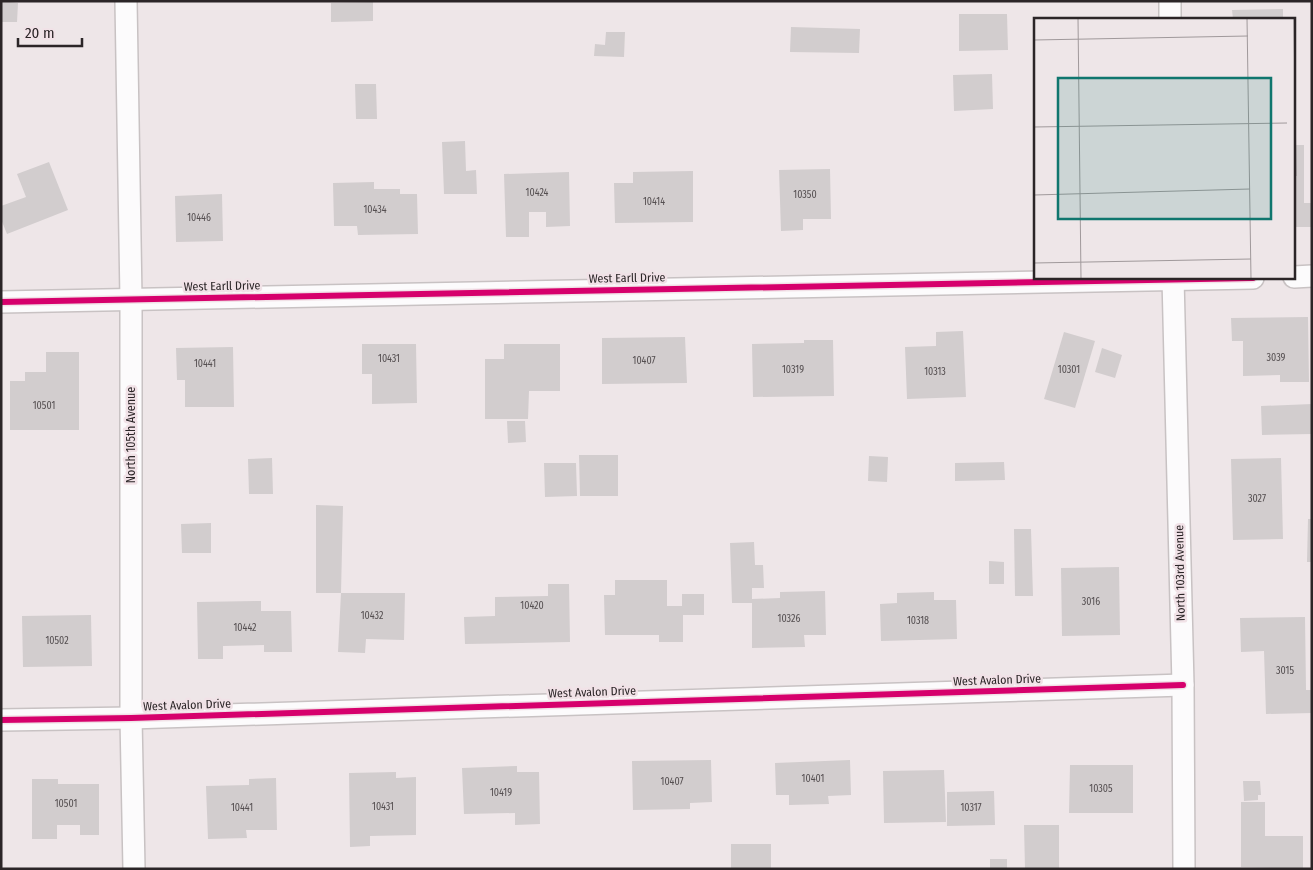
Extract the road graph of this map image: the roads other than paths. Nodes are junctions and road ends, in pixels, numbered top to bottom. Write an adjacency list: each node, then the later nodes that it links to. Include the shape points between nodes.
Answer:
1 (126, 1): 8 (street, North 105th Avenue)
2 (1170, 1): 3 (street)
3 (1170, 18)
4 (1312, 276): 5 (street)
5 (1296, 277)
6 (1123, 279): 8 (street, West Earll Drive)
7 (1173, 279): 10 (street, North 103rd Avenue)
8 (132, 299): 9 (street, West Earll Drive); 11 (street, North 105th Avenue)
9 (1, 302)
10 (1183, 685): 11 (street, West Avalon Drive); 14 (street, North 103rd Avenue)
11 (132, 718): 12 (street, West Avalon Drive); 13 (street, North 105th Avenue)
12 (1, 720)
13 (134, 869)
14 (1184, 869)

